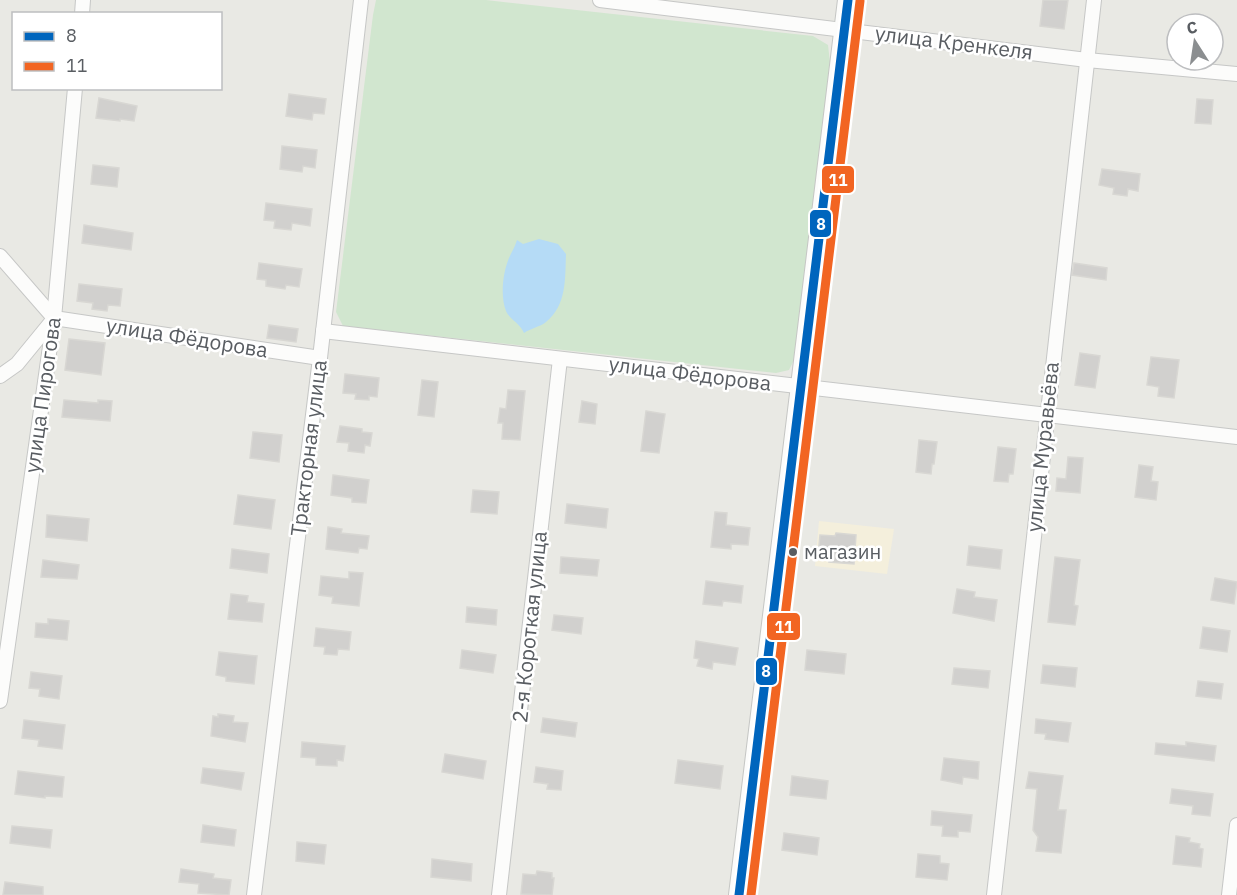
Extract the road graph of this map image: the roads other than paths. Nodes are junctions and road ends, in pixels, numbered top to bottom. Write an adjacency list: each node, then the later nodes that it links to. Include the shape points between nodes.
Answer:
1 (361, 0): 11 (street, Тракторная улица)
2 (600, 0): 5 (street, улица Кренкеля)
3 (848, 0): 5 (street)
4 (1094, 0): 6 (street, улица Муравьёва)
5 (845, 29): 6 (street, улица Кренкеля); 15 (street)
6 (1087, 60): 7 (street, улица Кренкеля); 16 (street, улица Муравьёва)
7 (1237, 74)
8 (75, 90): 10 (street, улица Пирогова)
9 (0, 256): 10 (street)
10 (54, 318): 12 (street, улица Фёдорова); 14 (street, via 17,364); 18 (street, улица Пирогова)
11 (323, 332): 12 (street, Тракторная улица); 13 (street, улица Фёдорова)
12 (320, 358): 21 (street, Тракторная улица)
13 (560, 359): 15 (street, улица Фёдорова); 22 (street, 2-я Короткая улица)
14 (0, 376)
15 (802, 387): 16 (street, улица Фёдорова); 23 (street)
16 (1047, 415): 17 (street, улица Фёдорова); 24 (street, улица Муравьёва)
17 (1237, 437)
18 (3, 656): 19 (street, улица Пирогова)
19 (0, 701)
20 (1237, 825): 25 (street)
21 (254, 895)
22 (499, 895)
23 (740, 895)
24 (994, 895)
25 (1229, 895)

